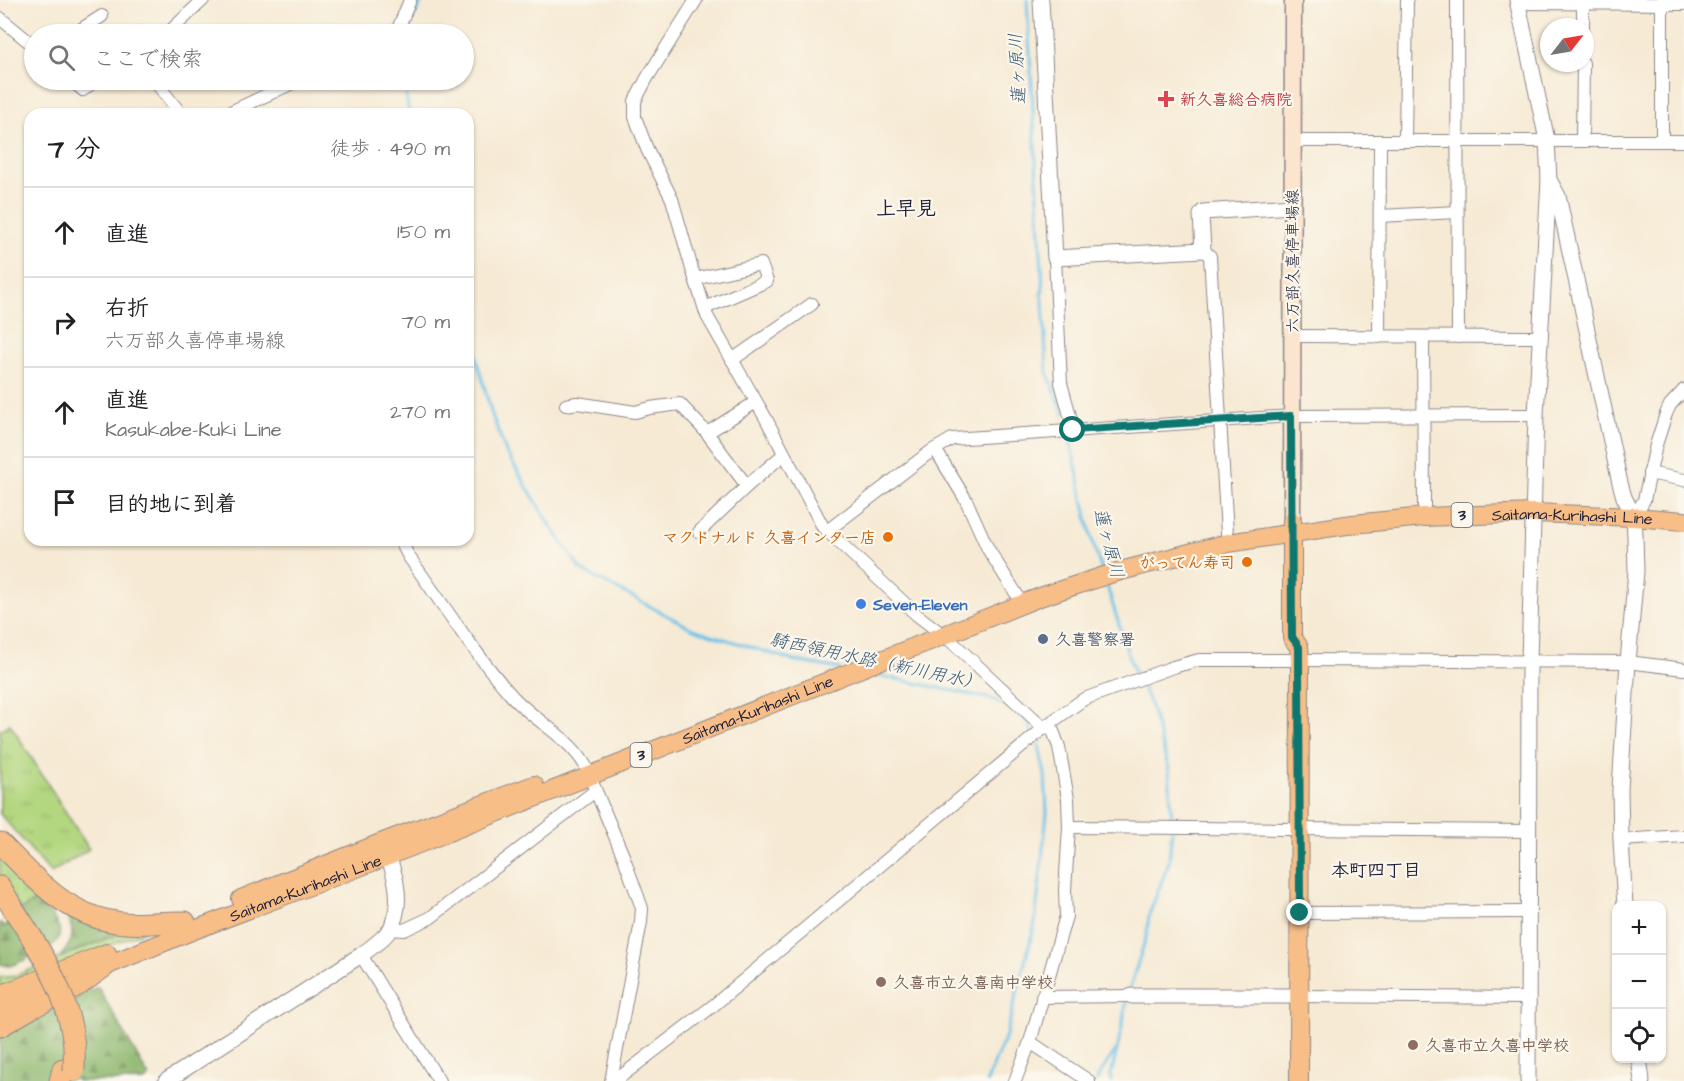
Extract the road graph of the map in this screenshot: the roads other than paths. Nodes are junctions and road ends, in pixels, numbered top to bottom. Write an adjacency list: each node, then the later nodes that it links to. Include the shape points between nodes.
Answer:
1 (204, 0): 16 (street)
2 (410, 0): 17 (street)
3 (696, 0): 38 (street, via 635,101 635,117 672,199)
4 (1041, 0): 37 (street)
5 (1293, 0): 24 (main road, 六万部久喜停車場線)
6 (1407, 0): 26 (street)
7 (1458, 0): 27 (street)
8 (1517, 1): 9 (street); 28 (street)
9 (1584, 1): 10 (street); 14 (street)
10 (1663, 2): 11 (street); 30 (street)
11 (1684, 4)
12 (102, 16): 15 (street)
13 (0, 18): 18 (street)
14 (1583, 18)
15 (90, 24)
16 (178, 24)
17 (400, 24)
18 (24, 38)
19 (1583, 72): 29 (street)
20 (162, 90): 22 (street)
21 (278, 90): 23 (street)
22 (176, 108)
23 (239, 108)
24 (1292, 141): 25 (street); 33 (main road, 六万部久喜停車場線)
25 (1380, 141): 26 (street); 35 (street)
26 (1405, 141): 27 (street)
27 (1457, 141): 28 (street); 34 (street)
28 (1547, 141): 29 (street); 32 (street)
29 (1582, 141): 30 (street)
30 (1662, 141): 31 (street)
31 (1684, 141)
32 (1549, 180): 45 (street); 63 (street, via 1558,196 1623,497)
33 (1292, 206): 36 (street, via 1203,212); 41 (main road, 六万部久喜停車場線)
34 (1457, 212): 35 (street); 44 (street)
35 (1380, 216): 42 (street)
36 (1203, 250): 37 (street); 53 (street, via 1210,256)
37 (1055, 258): 54 (street, via 1061,383)
38 (695, 279): 40 (street); 40 (street, via 761,264 767,281)
39 (812, 304): 46 (street)
40 (705, 308): 46 (street)
41 (1291, 336): 42 (street); 51 (main road, 六万部久喜停車場線)
42 (1379, 337): 43 (street)
43 (1423, 337): 44 (street); 52 (street)
44 (1458, 337): 45 (street)
45 (1540, 338): 50 (street)
46 (732, 360): 48 (street)
47 (1684, 390): 58 (street, via 1666,414)
48 (756, 402): 55 (street); 57 (street)
49 (566, 405): 55 (street, via 577,403 634,412 680,404)
50 (1536, 415): 52 (street); 62 (street)
51 (1291, 416): 52 (street); 53 (street); 66 (main road, 六万部久喜停車場線)
52 (1424, 416): 61 (street)
53 (1220, 420): 54 (street); 69 (street)
54 (1070, 430): 56 (street, via 952,439)
55 (706, 433): 60 (street)
56 (935, 449): 67 (street); 71 (street)
57 (784, 454): 60 (street); 67 (street)
58 (1649, 473): 59 (street); 63 (street, via 1644,500)
59 (1684, 480)
60 (747, 486): 68 (street)
61 (1424, 506): 62 (main road, Saitama-Kurihashi Line / 3); 66 (main road, Saitama-Kurihashi Line / 3)
62 (1534, 508): 63 (main road, Saitama-Kurihashi Line / 3); 66 (main road, Saitama-Kurihashi Line / 3); 74 (street)
63 (1634, 511): 64 (main road, Saitama-Kurihashi Line / 3); 65 (main road, Saitama-Kurihashi Line / 3); 75 (street, via 1636,571)
64 (1684, 511)
65 (1684, 521)
66 (1292, 527): 69 (main road, Saitama-Kurihashi Line / 3); 72 (main road, Saitama-Kurihashi Line / 3, via 1113,573); 73 (main road, via 1292,637 1299,647)
67 (827, 531): 72 (street)
68 (699, 532)
69 (1227, 533): 71 (main road, Saitama-Kurihashi Line / 3, via 1111,562)
70 (404, 546): 78 (street, via 485,663 521,706 573,749)
71 (1017, 595): 72 (main road, Saitama-Kurihashi Line / 3)
72 (938, 631): 77 (street); 78 (main road, Saitama-Kurihashi Line / 3)
73 (1299, 660): 74 (street); 77 (street, via 1199,660 1182,664 1084,699); 80 (main road)
74 (1529, 661): 75 (street); 81 (street)
75 (1628, 662): 76 (street); 83 (street, via 1620,789)
76 (1684, 669)
77 (1047, 725): 79 (street, via 1059,747); 107 (street, via 714,1005)
78 (589, 777): 85 (main road, Saitama-Kurihashi Line / 3); 92 (street, via 430,918 404,930); 107 (street, via 642,908)
79 (1069, 827): 80 (street); 98 (street, via 1066,916)
80 (1300, 830): 81 (street); 90 (main road)
81 (1529, 831): 89 (street)
82 (1684, 837): 83 (street)
83 (1621, 840): 87 (street)
84 (0, 843): 91 (highway, via 61,901 92,917 142,924)
85 (385, 849): 91 (main road, Saitama-Kurihashi Line / 3); 92 (street, via 398,896); 94 (main road, Saitama-Kurihashi Line / 3)
86 (0, 887): 88 (highway)
87 (1624, 901)
88 (6, 911): 104 (highway, via 40,972 58,1018)
89 (1528, 912): 90 (street); 99 (street)
90 (1300, 913): 97 (main road)
91 (185, 922): 95 (main road, Saitama-Kurihashi Line / 3)
92 (391, 929): 93 (street)
93 (361, 955): 105 (street); 106 (street)
94 (105, 966): 100 (main road, Saitama-Kurihashi Line / 3); 101 (highway, via 80,984)
95 (0, 995)
96 (1132, 996): 97 (street); 98 (street)
97 (1300, 996): 99 (street); 110 (main road)
98 (1042, 997): 102 (street)
99 (1528, 998): 111 (street)
100 (0, 1009)
101 (0, 1026)
102 (1030, 1042): 108 (street); 109 (street)
103 (1640, 1063): 112 (street)
104 (67, 1076)
105 (166, 1081)
106 (439, 1081)
107 (613, 1081)
108 (1015, 1081)
109 (1089, 1081)
110 (1299, 1081)
111 (1528, 1081)
112 (1642, 1081)

